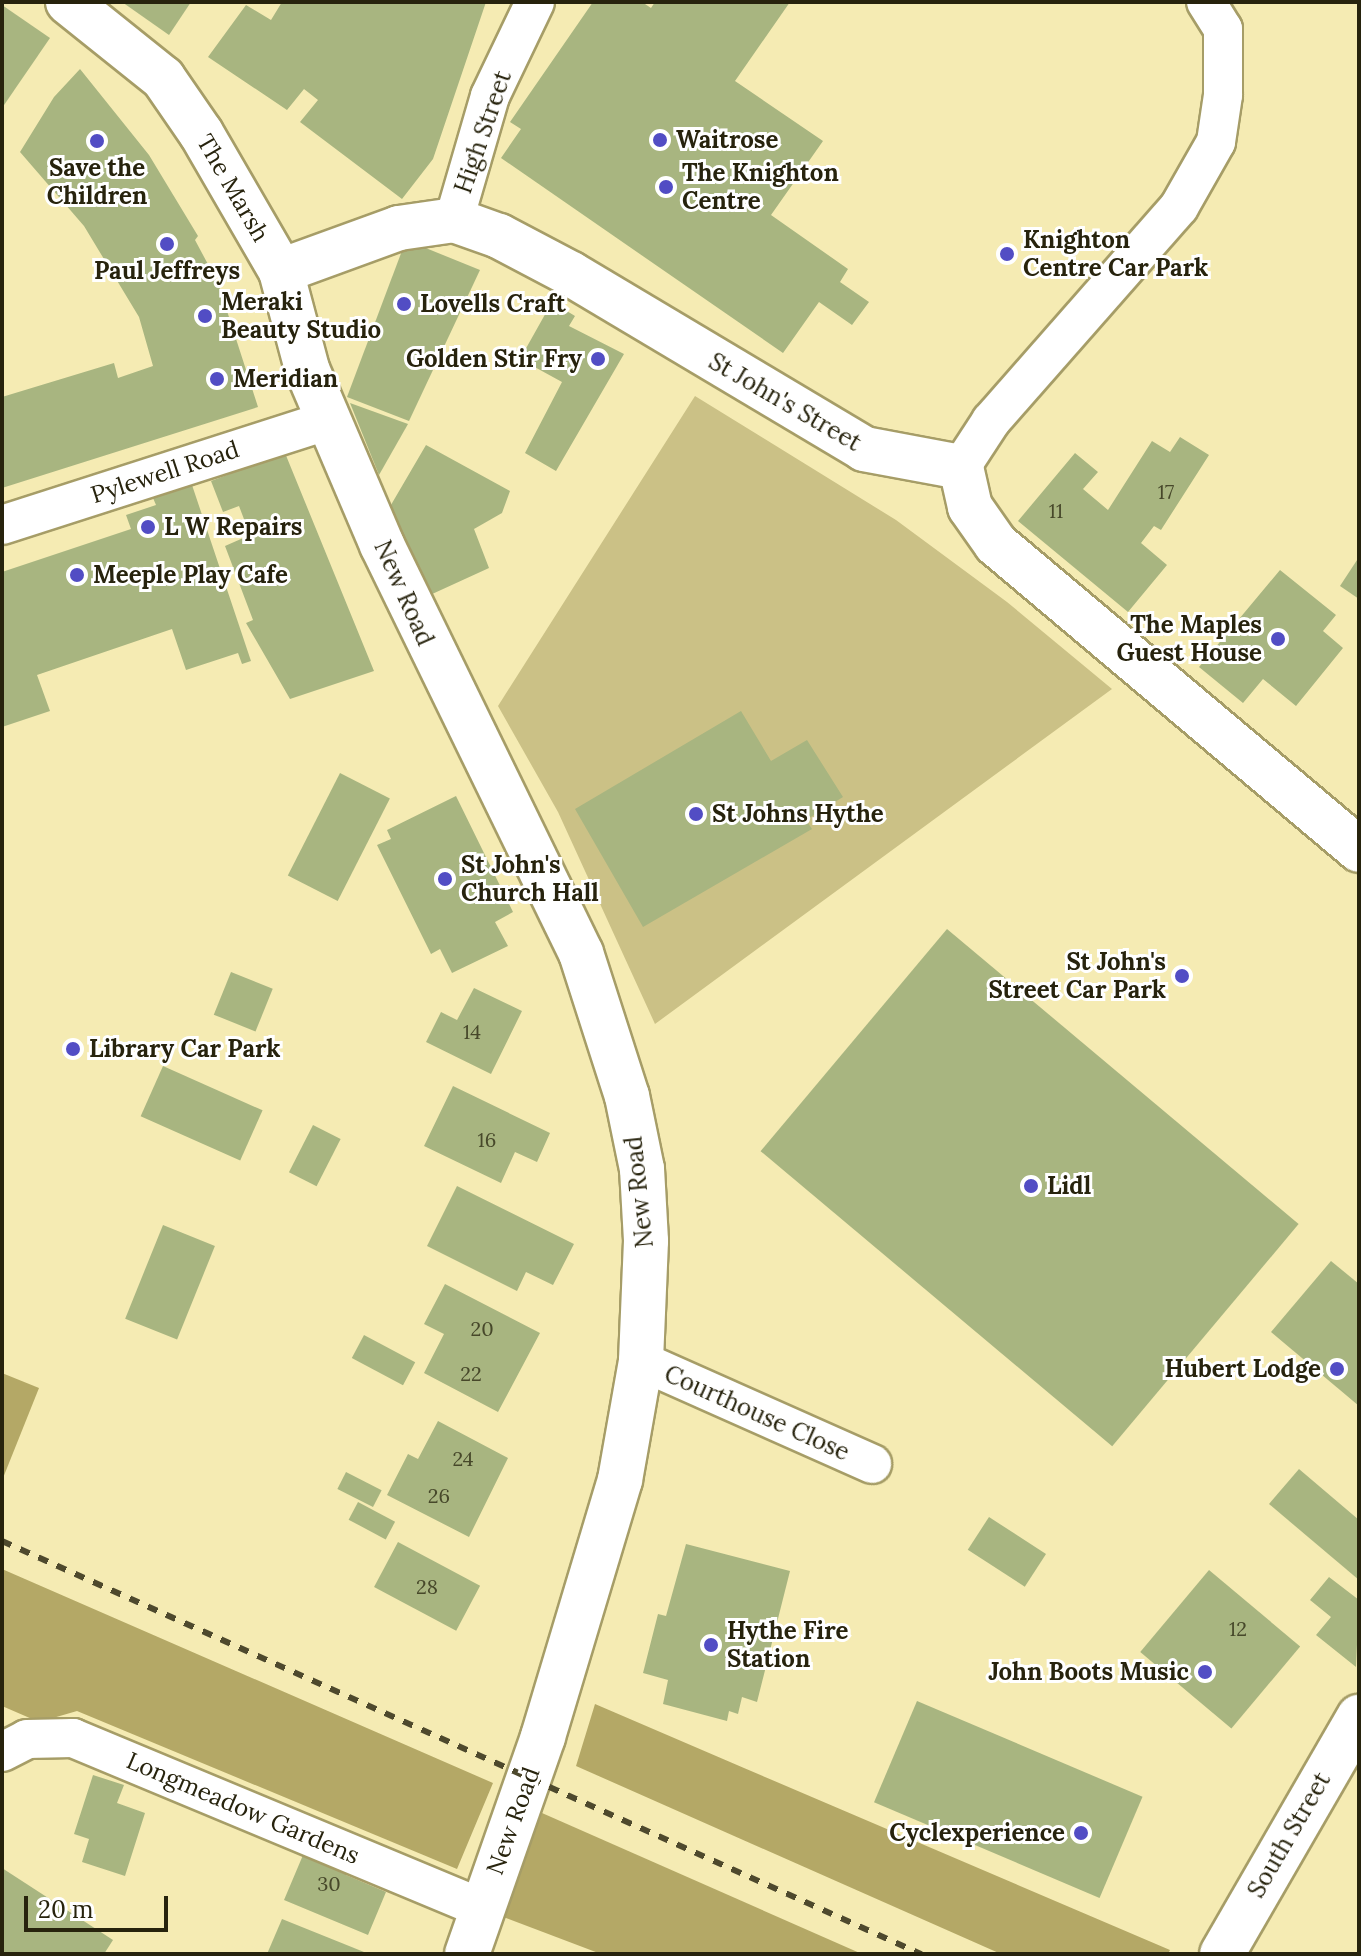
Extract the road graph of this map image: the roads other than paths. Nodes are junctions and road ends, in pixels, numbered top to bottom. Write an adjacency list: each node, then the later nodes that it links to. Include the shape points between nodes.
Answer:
1 (68, 2): 5 (street, The Marsh, via 163,78)
2 (535, 2): 4 (street, High Street, via 490,96)
3 (1206, 2): 7 (street, via 1223,29 1223,95 1216,142 1179,207 991,421)
4 (454, 220): 5 (street, St John's Street, via 399,228); 7 (street, St John's Street, via 499,236 571,274 864,449)
5 (281, 271): 6 (street, The Marsh, via 307,369)
6 (329, 420): 8 (street, Pylewell Road); 10 (street, New Road, via 436,664 581,953 627,1096 642,1169 646,1241)
7 (961, 467): 9 (street, via 970,507 996,544)
8 (2, 525)
9 (1359, 850)
10 (641, 1361): 11 (street, Courthouse Close); 14 (street, New Road, via 620,1480 543,1737)
11 (872, 1464)
12 (1359, 1717): 16 (street, South Street)
13 (2, 1752): 14 (street, Longmeadow Gardens, via 27,1739 73,1738)
14 (481, 1908): 15 (street, New Road)
15 (467, 1954)
16 (1222, 1954)

